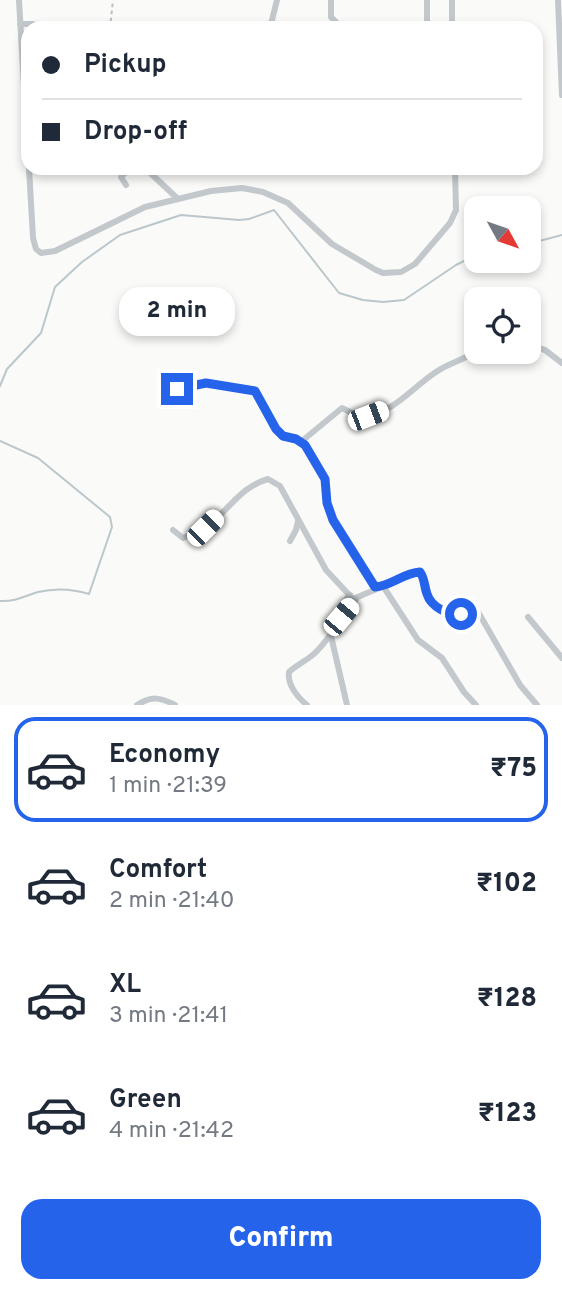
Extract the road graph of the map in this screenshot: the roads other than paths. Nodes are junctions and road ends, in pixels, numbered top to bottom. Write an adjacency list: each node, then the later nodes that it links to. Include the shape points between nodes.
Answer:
1 (19, 0): 11 (street)
2 (278, 0): 7 (street)
3 (331, 0): 8 (street)
4 (427, 0): 9 (street)
5 (452, 0): 10 (street)
6 (558, 0): 13 (street)
7 (272, 21)
8 (335, 21)
9 (427, 21)
10 (452, 21)
11 (20, 24): 12 (street)
12 (21, 31)
13 (562, 95)
14 (29, 175): 19 (street, via 33,238 41,253 55,251 132,212)
15 (123, 175): 18 (street)
16 (152, 175): 19 (street)
17 (455, 175): 19 (street, via 456,209 450,223 415,264 401,272 383,273 342,250 298,209 263,192 233,188)
18 (126, 185)
19 (178, 199)
20 (541, 349): 22 (street)
21 (464, 359): 24 (street, via 438,370 390,408 364,417 342,408)
22 (562, 363)
23 (177, 389): 24 (street, via 206,383 255,391 276,429)
24 (302, 441): 28 (street, via 325,479 333,520 373,585)
25 (298, 519): 26 (street, via 280,486 268,479 233,499 205,528 183,538); 27 (street); 29 (street, via 326,570)
26 (173, 530)
27 (290, 541)
28 (381, 587): 29 (street); 38 (street, via 418,640 442,658); 39 (street, via 420,572 436,606 454,615 477,610 520,685)
29 (353, 597): 30 (street); 32 (street)
30 (335, 613)
31 (528, 617): 33 (street)
32 (331, 636): 36 (street, via 289,672 289,680); 37 (street)
33 (562, 658)
34 (136, 705): 35 (street, via 147,698)
35 (175, 705)
36 (307, 705)
37 (347, 705)
38 (476, 705)
39 (537, 705)

